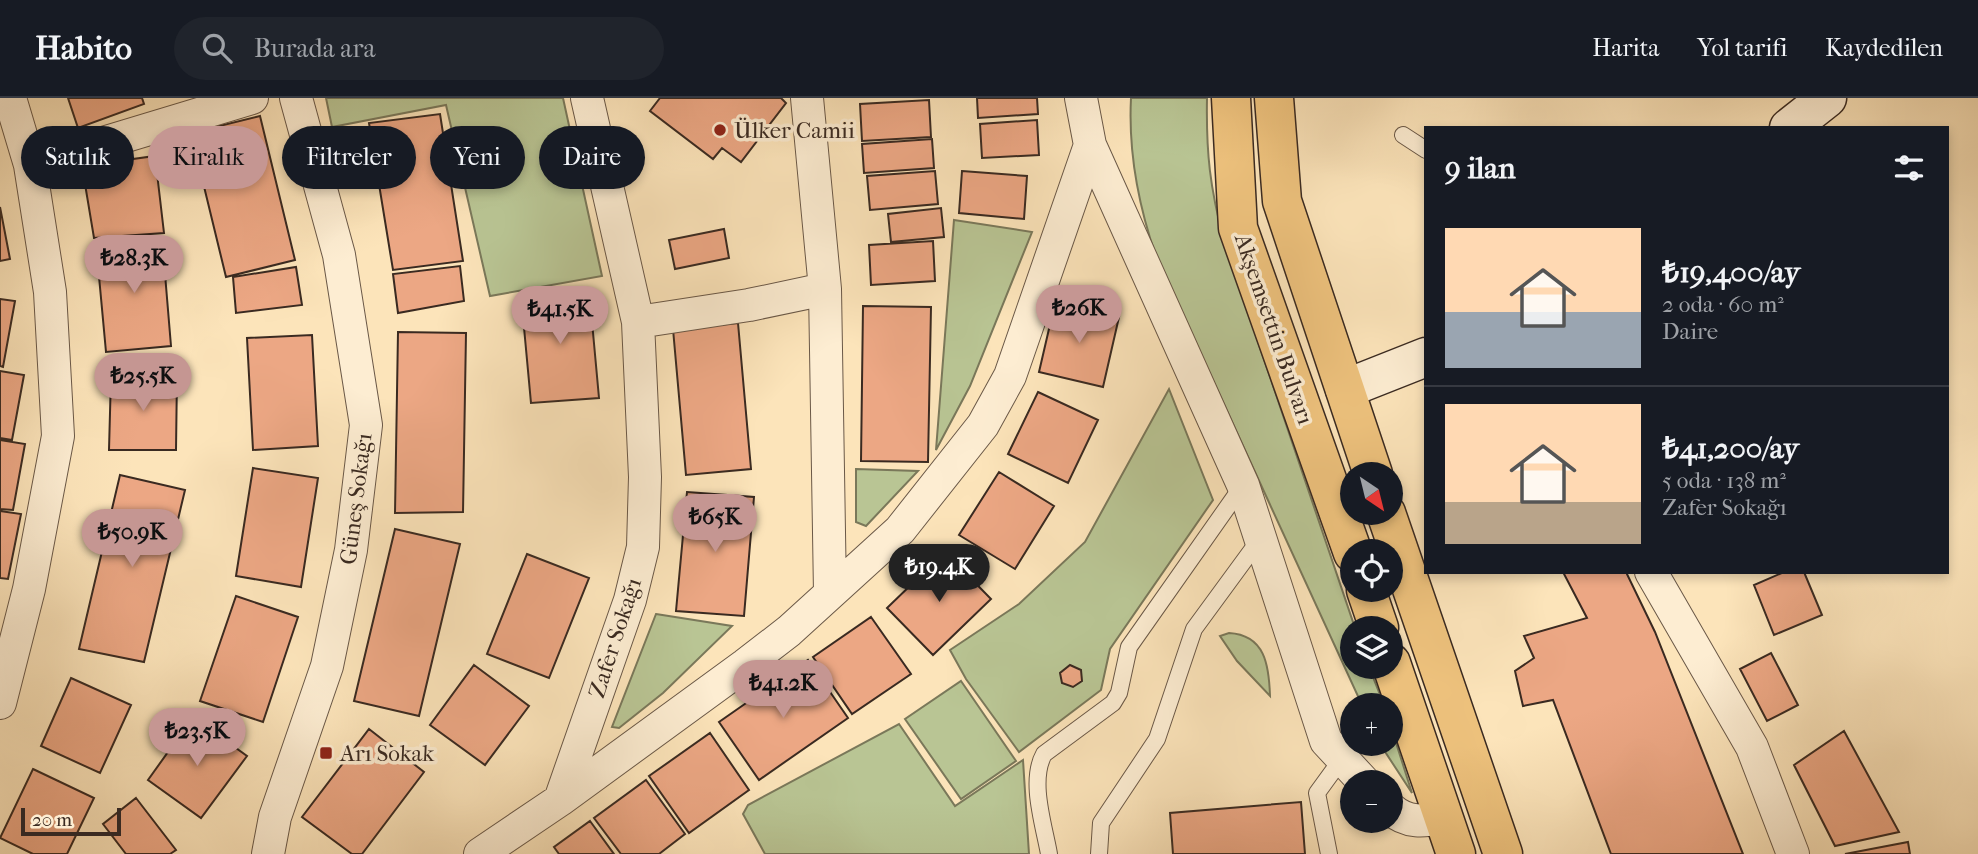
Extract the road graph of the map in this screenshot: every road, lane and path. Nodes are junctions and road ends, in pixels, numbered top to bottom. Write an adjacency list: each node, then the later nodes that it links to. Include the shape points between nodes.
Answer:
1 (10, 98): 12 (street)
2 (252, 98): 11 (street)
3 (296, 98): 37 (street, Güneş Sokağı, via 339,255 366,425 351,550 327,666 275,817)
4 (587, 98): 18 (street, Zafer Sokağı)
5 (807, 98): 17 (street)
6 (1081, 98): 14 (street)
7 (1231, 98): 21 (main road, Akşemsettin Bulvarı, via 1238,228)
8 (1274, 98): 20 (main road, Akşemsettin Bulvarı, via 1282,201)
9 (1827, 98): 10 (street)
10 (1792, 126)
11 (134, 134)
12 (21, 135)
13 (1403, 135): 15 (lane)
14 (1090, 145): 23 (street); 28 (street, via 1010,376 983,425 900,530)
15 (1424, 149)
16 (34, 189): 30 (street, via 50,292 58,436 30,589)
17 (825, 289): 18 (street); 28 (street)
18 (638, 322): 33 (street, Zafer Sokağı, via 645,477 643,547 630,600)
19 (1424, 358): 20 (street)
20 (1345, 389): 21 (main road); 22 (main road, Akşemsettin Bulvarı)
21 (1302, 408): 26 (main road, Akşemsettin Bulvarı)
22 (1369, 462)
23 (1243, 485): 25 (street); 39 (lane, via 1129,648 1113,703 1044,754 1038,764)
24 (1390, 525): 34 (main road)
25 (1260, 539): 31 (street, via 1326,741); 40 (lane, via 1194,629 1157,739 1101,823)
26 (1348, 539)
27 (1652, 574): 44 (street, via 1752,747)
28 (830, 593): 33 (street, via 767,648)
29 (1397, 679): 35 (main road)
30 (0, 703)
31 (1340, 760): 32 (street); 41 (lane, via 1317,793)
32 (1351, 770)
33 (560, 800): 38 (street)
34 (1487, 805): 35 (main road); 43 (main road)
35 (1446, 818): 36 (street); 42 (main road)
36 (1403, 819)
37 (268, 854)
38 (480, 854)
39 (1049, 854)
40 (1099, 854)
41 (1329, 854)
42 (1457, 854)
43 (1503, 854)
44 (1793, 854)

